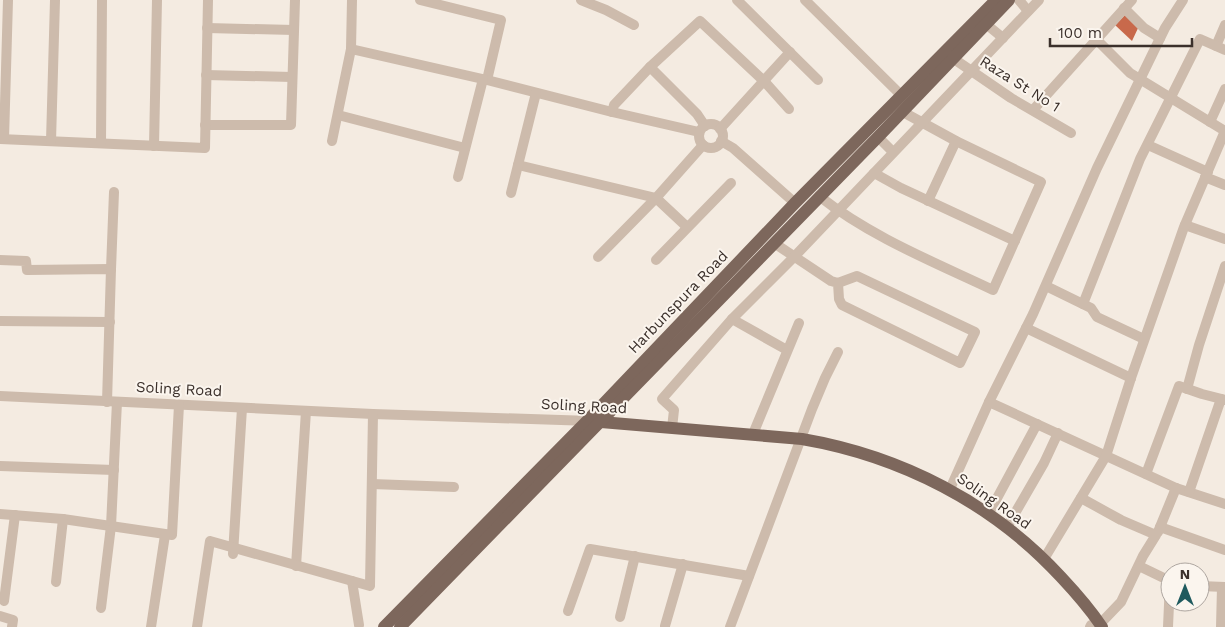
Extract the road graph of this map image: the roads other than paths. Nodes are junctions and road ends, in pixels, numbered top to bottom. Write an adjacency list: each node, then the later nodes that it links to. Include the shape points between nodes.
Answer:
1 (8, 0): 58 (street)
2 (55, 0): 60 (street)
3 (102, 0): 63 (street)
4 (158, 0): 65 (street)
5 (208, 0): 24 (street)
6 (295, 0): 25 (street)
7 (352, 0): 30 (street)
8 (420, 0): 37 (street, via 501,20)
9 (581, 0): 19 (street)
10 (611, 0): 19 (street)
11 (737, 0): 31 (street)
12 (805, 0): 43 (street)
13 (996, 0): 32 (main road, Harbunspura Road)
14 (1009, 0): 22 (main road, Harbunspura Road)
15 (1019, 0): 20 (street)
16 (1039, 0): 20 (street)
17 (1183, 0): 27 (street)
18 (1128, 3): 27 (street, via 1144,28); 28 (street)
19 (606, 10): 21 (street)
20 (1028, 11): 26 (street)
21 (634, 24)
22 (986, 24): 26 (street); 32 (main road, Harbunspura Road)
23 (1225, 25): 29 (street)
24 (208, 28): 25 (street); 35 (street)
25 (294, 30): 36 (street)
26 (1002, 38): 34 (street)
27 (1160, 38): 39 (street)
28 (1097, 40): 39 (street, via 1130,74); 46 (street)
29 (1220, 48): 44 (street, via 1200,39)
30 (351, 49): 37 (street); 49 (street)
31 (790, 52): 38 (street); 40 (street)
32 (950, 55): 34 (street, Raza St No 1); 43 (main road, Harbunspura Road); 48 (main road, Harbunspura Road)
33 (650, 67): 40 (street, via 700,21); 47 (street, via 614,105); 53 (street, via 697,114)
34 (971, 70): 46 (street, Raza St No 1); 51 (street)
35 (206, 75): 36 (street); 52 (street)
36 (292, 77): 52 (street, via 292,126)
37 (485, 80): 42 (street); 67 (street)
38 (818, 80)
39 (1141, 80): 44 (street); 94 (street, via 1097,168)
40 (765, 82): 45 (street); 54 (street)
41 (1225, 89): 50 (street)
42 (536, 93): 47 (street); 69 (street)
43 (902, 96): 80 (main road, Harbunspura Road)
44 (1171, 98): 50 (street); 64 (street)
45 (788, 109)
46 (1032, 110): 56 (street, Raza St No 1)
47 (612, 112): 53 (street)
48 (903, 112): 51 (street); 57 (main road, Harbunspura Road)
49 (338, 116): 59 (street); 67 (street)
50 (1210, 122): 55 (street)
51 (921, 123): 62 (street); 68 (street)
52 (205, 125): 65 (street, via 205,148)
53 (702, 129): 54 (street, via 711,124); 66 (street, via 699,137)
54 (720, 129): 61 (street)
55 (1225, 131): 71 (street)
56 (1071, 133)
57 (878, 137): 68 (street); 77 (main road, Harbunspura Road)
58 (2, 139): 60 (street)
59 (332, 140)
60 (51, 141): 63 (street)
61 (721, 141): 66 (street, via 713,148); 80 (street, via 739,153)
62 (956, 142): 79 (street); 85 (street, via 1041,182)
63 (101, 143): 65 (street)
64 (1148, 145): 71 (street); 95 (street)
65 (154, 146)
66 (703, 146): 78 (street)
67 (465, 148): 72 (street)
68 (893, 152): 70 (street)
69 (518, 165): 76 (street); 78 (street)
70 (874, 173): 79 (street); 81 (street)
71 (1207, 175): 74 (street); 82 (street)
72 (458, 177)
73 (731, 183): 83 (street)
74 (1225, 185)
75 (114, 192): 92 (street)
76 (511, 193)
77 (820, 196): 81 (street); 86 (main road, Harbunspura Road)
78 (656, 198): 83 (street); 87 (street)
79 (928, 201): 85 (street)
80 (795, 204): 114 (main road, Harbunspura Road)
81 (838, 211): 85 (street, via 864,228 993,290); 88 (street)
82 (1185, 225): 84 (street); 101 (street)
83 (687, 227): 90 (street)
84 (1225, 239)
85 (1015, 242)
86 (774, 243): 88 (street); 114 (main road, Harbunspura Road)
87 (598, 257)
88 (794, 257): 93 (street); 96 (street)
89 (0, 260): 92 (street, via 26,262 27,270)
90 (656, 260)
91 (1225, 266): 105 (street)
92 (110, 269): 98 (street)
93 (838, 283): 93 (street, via 858,276 975,332 960,363 842,305)
94 (1046, 286): 95 (street); 100 (street)
95 (1083, 304): 101 (street, via 1092,308 1097,317)
96 (732, 319): 102 (street); 116 (street, via 662,399 674,410)
97 (0, 321): 98 (street)
98 (110, 322): 108 (street)
99 (799, 323): 102 (street)
100 (1026, 328): 104 (street); 109 (street)
101 (1144, 339): 104 (street)
102 (787, 350): 118 (street)
103 (838, 352): 119 (street)
104 (1131, 378): 120 (street)
105 (1187, 389): 107 (street); 123 (street, via 1179,386)
106 (0, 396): 108 (street, Soling Road)
107 (1223, 399): 128 (street)
108 (112, 402): 110 (street, Soling Road); 122 (street)
109 (989, 402): 115 (street); 127 (street)
110 (179, 405): 111 (street, Soling Road); 138 (street, via 172,534)
111 (242, 408): 112 (street, Soling Road); 140 (street)
112 (306, 411): 113 (street, Soling Road); 144 (street)
113 (373, 414): 114 (street, Soling Road); 124 (street)
114 (594, 421): 116 (main road, Soling Road); 164 (main road, Harbunspura Road); 165 (main road, Harbunspura Road)
115 (1037, 424): 117 (street); 131 (street)
116 (672, 428): 118 (main road, Soling Road)
117 (1058, 433): 120 (street); 136 (street)
118 (753, 434): 119 (main road, Soling Road)
119 (802, 438): 127 (main road, Soling Road, via 874,458); 146 (street)
120 (1106, 456): 123 (street); 129 (street)
121 (0, 466): 122 (street)
122 (114, 470): 135 (street)
123 (1146, 474): 126 (street)
124 (372, 484): 125 (street); 149 (street, via 370,586)
125 (454, 487)
126 (1176, 488): 128 (street); 137 (street)
127 (950, 489): 131 (main road, Soling Road)
128 (1189, 492): 130 (street)
129 (1081, 498): 137 (street, via 1121,520); 142 (street)
130 (1225, 504)
131 (989, 513): 136 (main road, Soling Road)
132 (0, 514): 133 (street)
133 (15, 515): 134 (street); 152 (street)
134 (63, 519): 135 (street); 148 (street)
135 (111, 526): 138 (street); 153 (street)
136 (1007, 527): 142 (main road, Soling Road)
137 (1158, 531): 139 (street); 145 (street)
138 (165, 535): 162 (street)
139 (1225, 550)
140 (233, 551): 144 (street); 163 (street, via 210,541)
141 (635, 556): 143 (street); 154 (street, via 590,550); 157 (street)
142 (1044, 559): 160 (main road, Soling Road, via 1073,589)
143 (683, 564): 146 (street); 159 (street)
144 (296, 566): 149 (street)
145 (1139, 566): 147 (street); 160 (street, via 1122,602)
146 (749, 576): 166 (street)
147 (1160, 577)
148 (56, 582)
149 (352, 582): 158 (street)
150 (1210, 586): 151 (street)
151 (1223, 587): 168 (street)
152 (4, 601)
153 (101, 608)
154 (568, 611)
155 (1169, 612): 167 (street)
156 (0, 616): 161 (street, via 14,620)
157 (620, 617)
158 (359, 625)
159 (665, 626)
160 (1096, 626)
161 (12, 627)
162 (151, 627)
163 (197, 627)
164 (384, 627)
165 (400, 627)
166 (730, 627)
167 (1168, 627)
168 (1221, 627)

